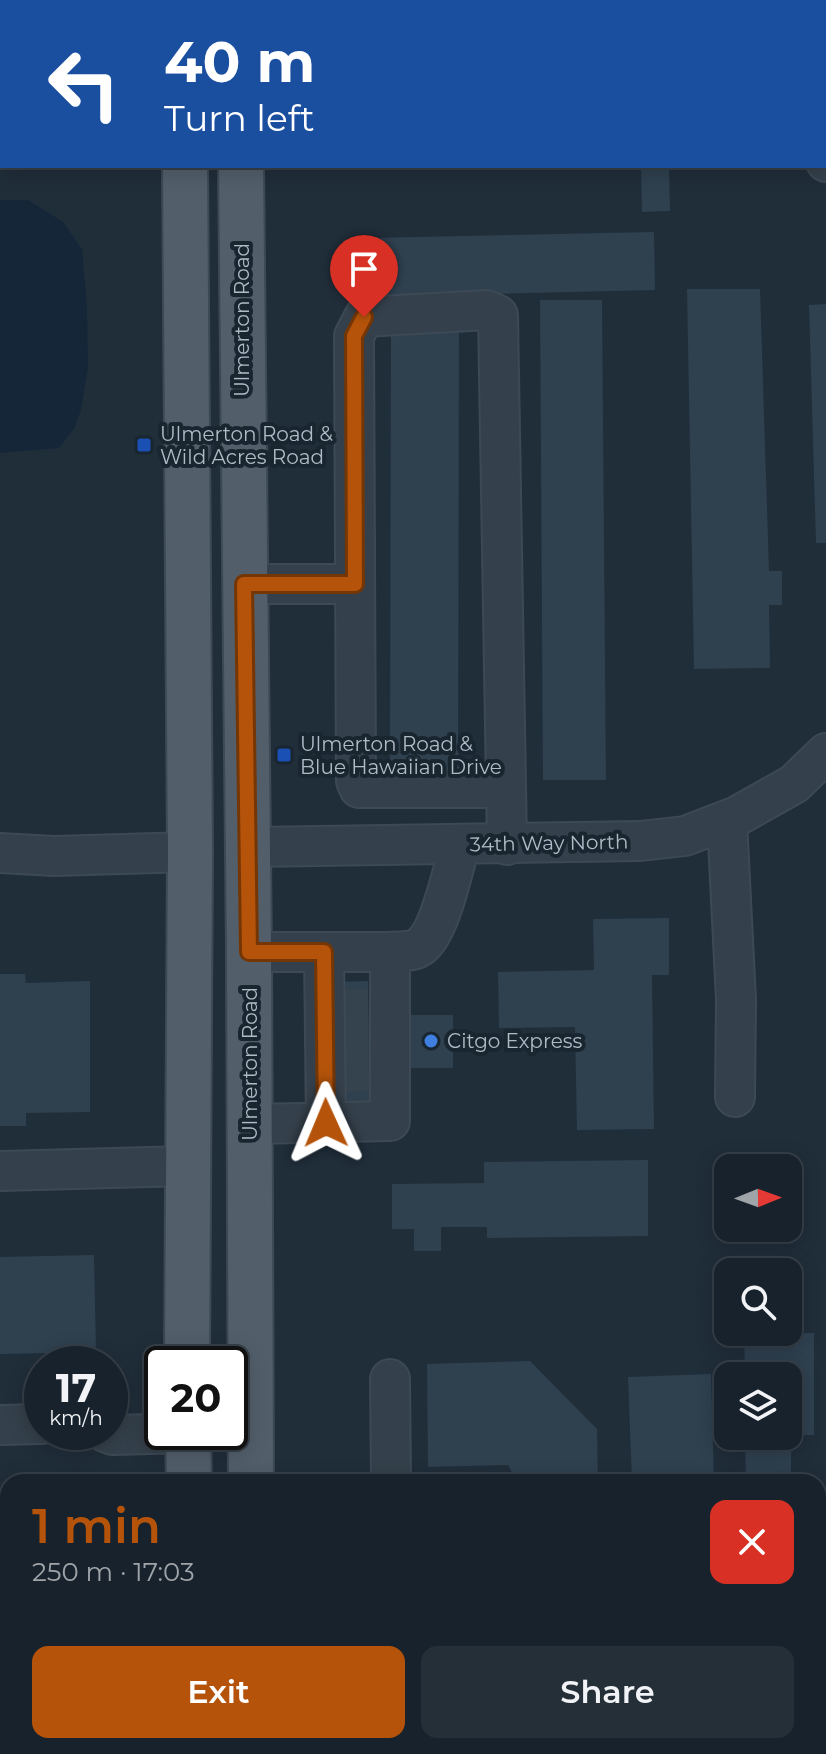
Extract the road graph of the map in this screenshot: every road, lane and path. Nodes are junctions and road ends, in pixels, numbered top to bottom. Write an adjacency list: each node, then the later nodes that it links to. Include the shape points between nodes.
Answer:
1 (185, 168): 11 (main road)
2 (241, 168): 3 (main road, Ulmerton Road)
3 (244, 584): 4 (street); 10 (main road, Ulmerton Road)
4 (355, 584): 6 (street, via 359,788); 6 (street, via 354,336 364,317 487,310 498,315)
5 (826, 753): 7 (street, 34th Way North, via 794,784)
6 (506, 788): 9 (street)
7 (727, 820): 9 (street, 34th Way North, via 685,836 655,840); 17 (street)
8 (460, 845): 9 (street, 34th Way North); 10 (street, 34th Way North); 15 (street, via 427,940 419,949)
9 (507, 845)
10 (248, 847): 13 (main road, Ulmerton Road)
11 (190, 852): 12 (street); 20 (main road)
12 (0, 853)
13 (249, 952): 14 (street); 19 (main road, Ulmerton Road)
14 (324, 952): 15 (street); 16 (street)
15 (390, 952): 16 (street)
16 (355, 1039): 18 (street); 18 (street, via 390,1121)
17 (735, 1097)
18 (326, 1123): 19 (street)
19 (250, 1124): 32 (main road, Ulmerton Road)
20 (188, 1166): 21 (street); 22 (main road)
21 (0, 1171)
22 (188, 1241): 23 (main road); 24 (main road)
23 (187, 1346)
24 (214, 1346)
25 (390, 1379): 33 (street)
26 (24, 1424): 27 (street)
27 (0, 1425)
28 (188, 1450): 30 (main road)
29 (217, 1450): 31 (main road)
30 (189, 1474)
31 (218, 1474)
32 (251, 1474)
33 (391, 1474)

